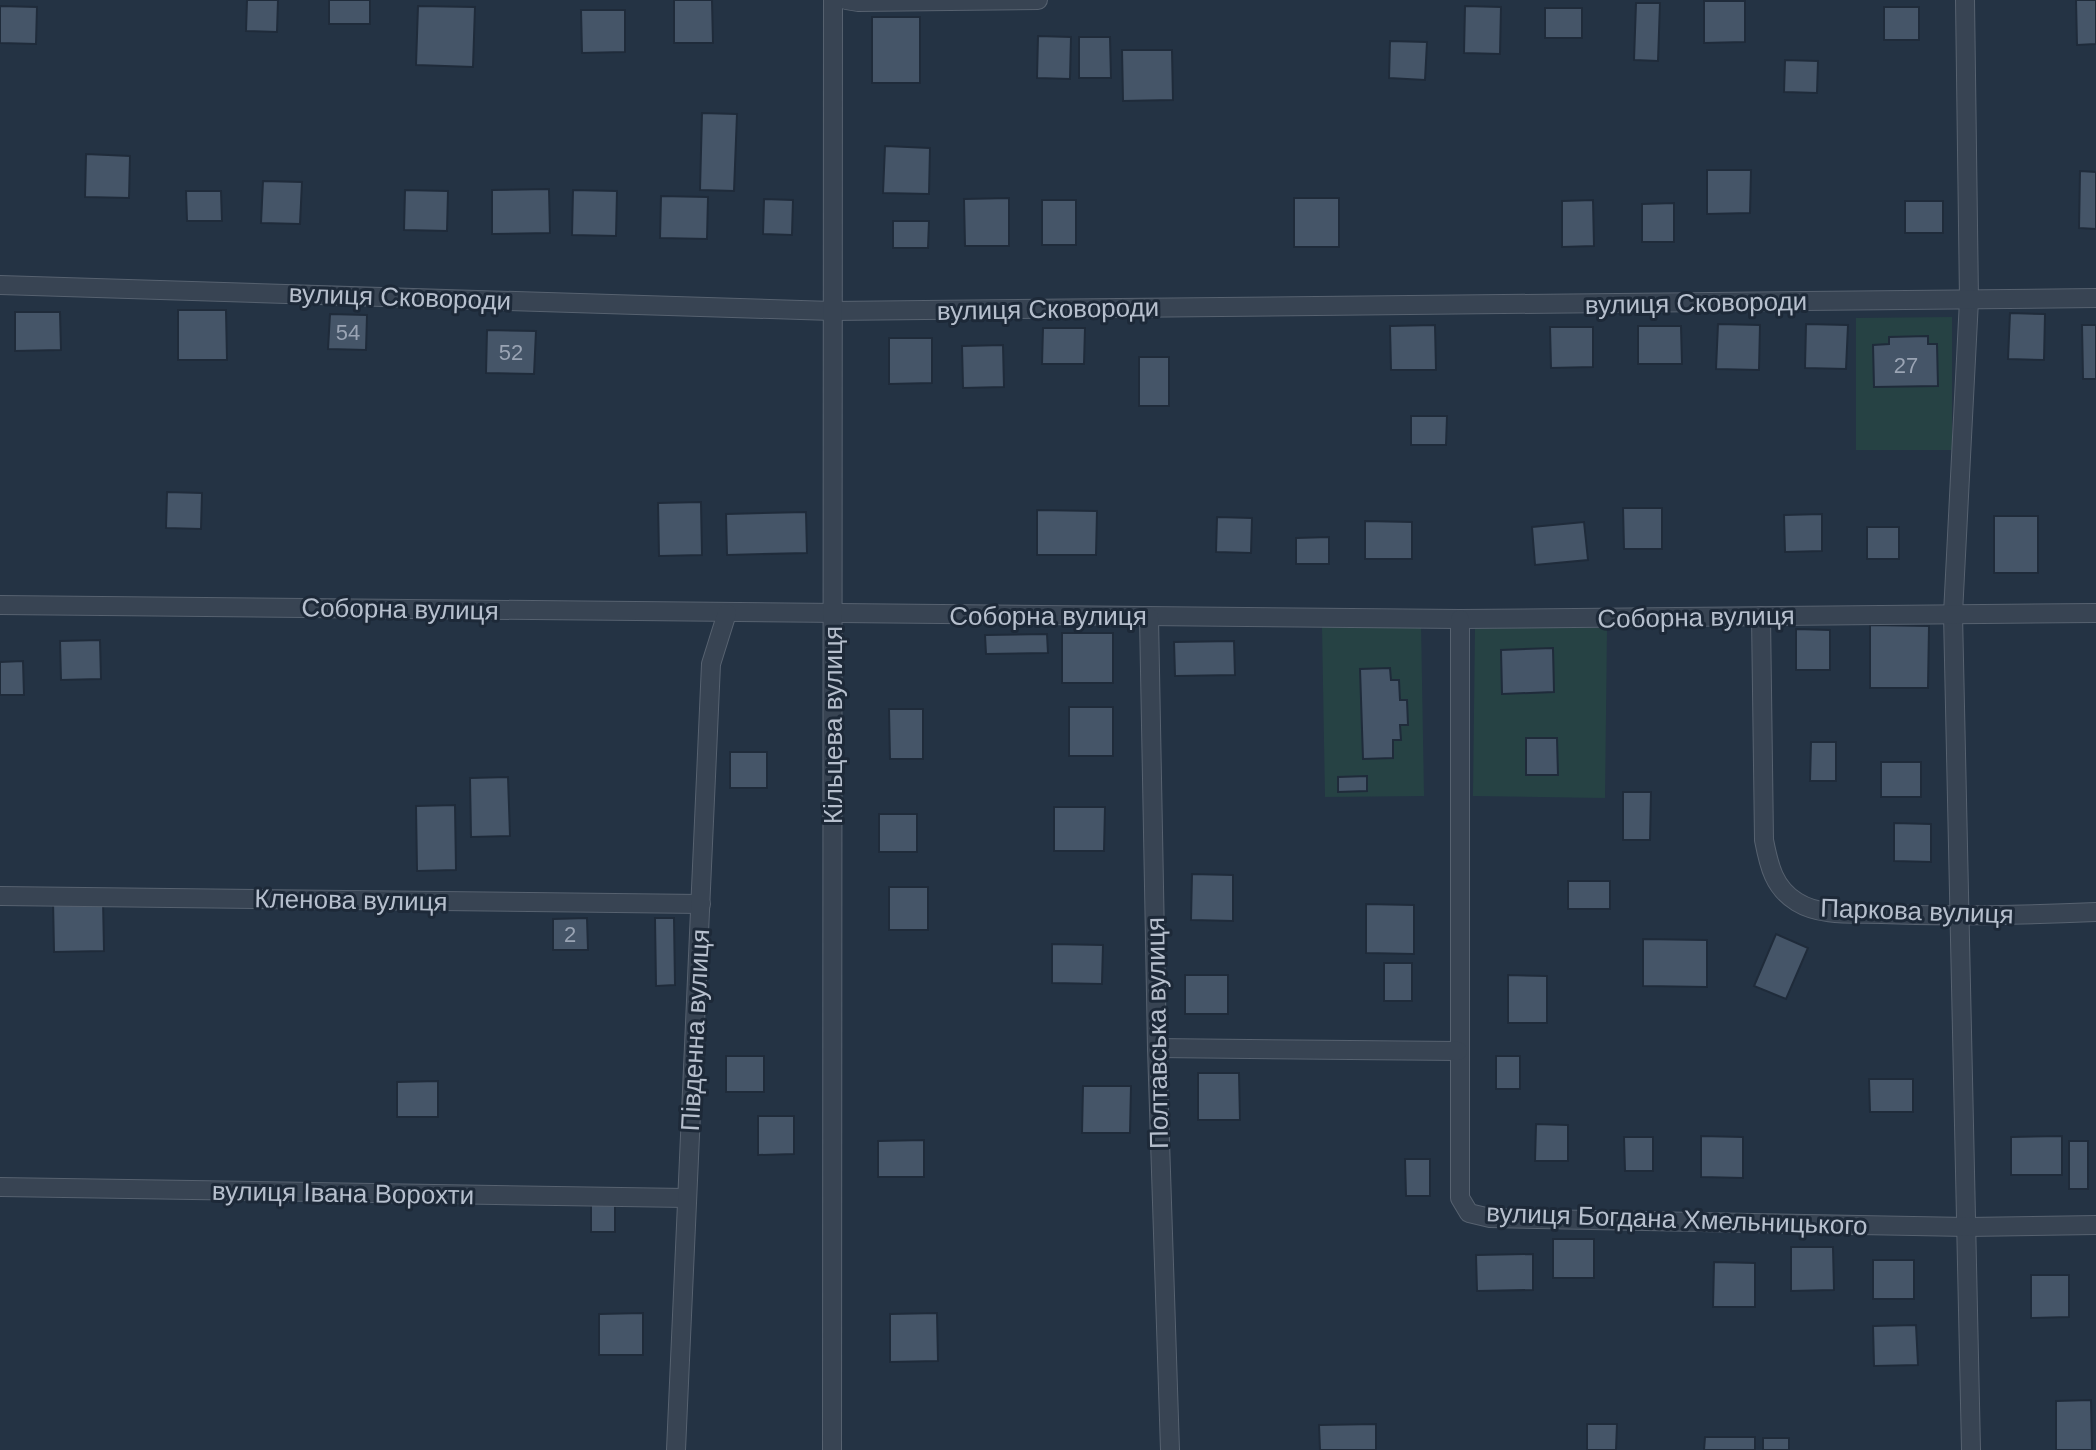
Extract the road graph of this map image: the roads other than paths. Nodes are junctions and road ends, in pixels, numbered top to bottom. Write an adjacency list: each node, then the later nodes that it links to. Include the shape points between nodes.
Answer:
1 (833, 0): 8 (street, Кільцева вулиця)
2 (846, 0): 3 (street)
3 (1038, 0)
4 (1965, 0): 7 (street)
5 (0, 285): 8 (street, вулиця Сковороди)
6 (2096, 298): 7 (street, вулиця Сковороди)
7 (1969, 300): 8 (street, вулиця Сковороди); 12 (street)
8 (832, 311): 13 (street, Кільцева вулиця)
9 (0, 605): 10 (street, Соборна вулиця)
10 (727, 613): 13 (street, Соборна вулиця); 18 (street, Південна вулиця, via 711,664)
11 (2096, 613): 12 (street, Соборна вулиця)
12 (1953, 614): 14 (street, Соборна вулиця); 20 (street)
13 (834, 615): 15 (street, Соборна вулиця); 28 (street, Кільцева вулиця)
14 (1761, 616): 16 (street, Соборна вулиця); 20 (street, Паркова вулиця, via 1764,840 1769,869 1783,892 1826,912)
15 (1149, 617): 16 (street, Соборна вулиця); 21 (street, Полтавська вулиця)
16 (1460, 619): 22 (street, вулиця Богдана Хмельницького)
17 (0, 896): 18 (street, Кленова вулиця)
18 (701, 904): 24 (street, Південна вулиця)
19 (2096, 912): 20 (street, Паркова вулиця)
20 (1960, 917): 26 (street)
21 (1157, 1048): 22 (street); 29 (street, Полтавська вулиця)
22 (1458, 1051): 26 (street, вулиця Богдана Хмельницького, via 1460,1198 1469,1213 1490,1218)
23 (0, 1187): 24 (street, вулиця Івана Ворохти)
24 (686, 1198): 27 (street, Південна вулиця)
25 (2096, 1225): 26 (street, вулиця Богдана Хмельницького)
26 (1967, 1227): 30 (street)
27 (676, 1450)
28 (832, 1450)
29 (1170, 1450)
30 (1971, 1450)

